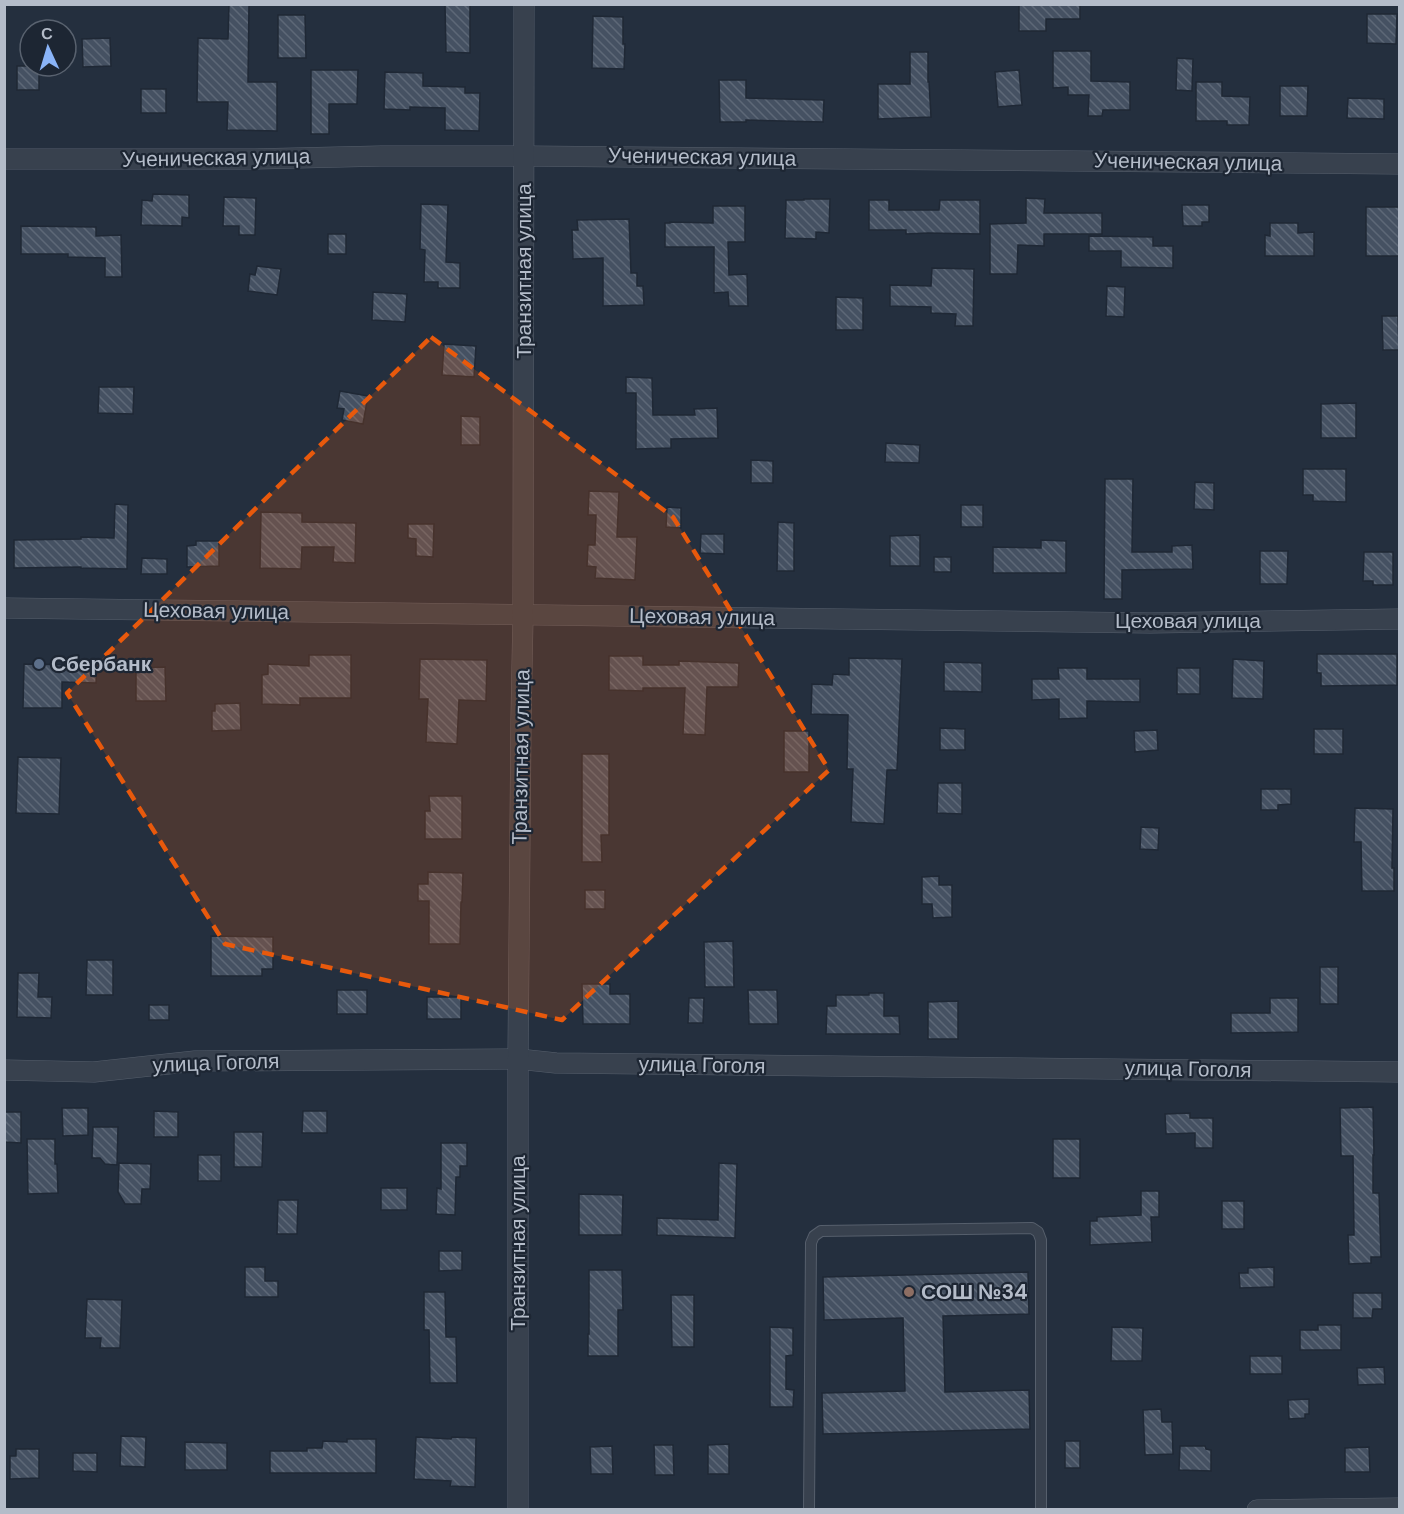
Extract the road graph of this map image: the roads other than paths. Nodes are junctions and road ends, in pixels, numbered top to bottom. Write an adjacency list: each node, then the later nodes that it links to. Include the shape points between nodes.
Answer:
1 (525, 4): 2 (street, Транзитная улица)
2 (524, 156): 3 (street, Ученическая улица); 4 (street, Ученическая улица); 6 (street, Транзитная улица)
3 (4, 159)
4 (1400, 164)
5 (4, 608): 6 (street, Цеховая улица)
6 (523, 615): 7 (street, Цеховая улица, via 1150,623); 8 (street, Транзитная улица)
7 (1400, 619)
8 (518, 1059): 9 (street, улица Гоголя, via 195,1061 94,1072); 10 (street, улица Гоголя, via 556,1063); 12 (street, Транзитная улица)
9 (4, 1070)
10 (1400, 1072)
11 (1400, 1508): 15 (street)
12 (518, 1509)
13 (808, 1509): 14 (lane, via 814,1236 821,1231 1032,1228 1041,1240)
14 (1041, 1509)
15 (1257, 1509)

